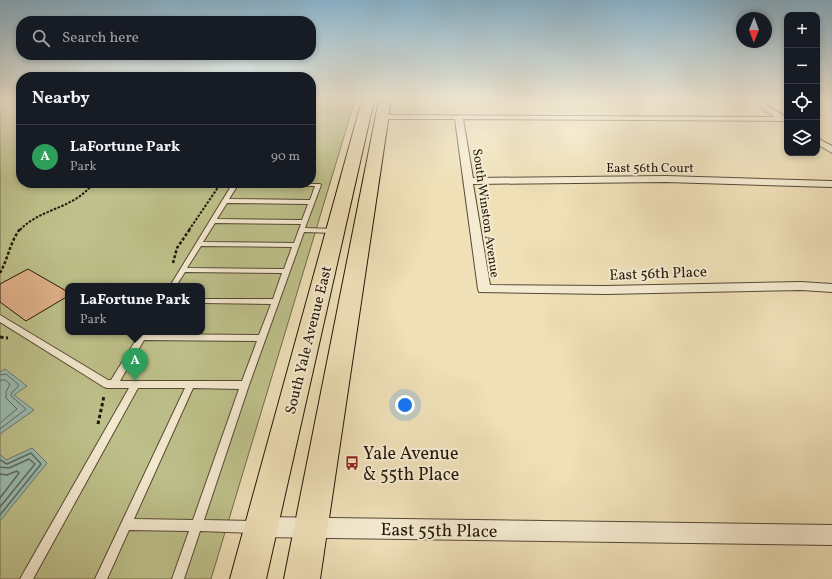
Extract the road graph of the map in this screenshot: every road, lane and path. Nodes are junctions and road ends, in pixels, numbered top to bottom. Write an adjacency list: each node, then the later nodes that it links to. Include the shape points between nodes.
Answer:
1 (371, 127): 17 (main road, South Yale Avenue East)
2 (375, 127): 41 (main road, South Yale Avenue East)
3 (460, 127): 6 (street, South Winston Avenue)
4 (820, 142): 5 (street)
5 (831, 148)
6 (468, 181): 8 (street, East 56th Court, via 666,179); 26 (street, South Winston Avenue)
7 (316, 184): 13 (lane, via 318,184)
8 (832, 184)
9 (89, 188): 23 (path, via 76,200 29,222 18,230 9,249 6,265)
10 (218, 188): 20 (path, via 177,248)
11 (233, 188): 12 (lane)
12 (225, 201): 13 (lane); 14 (lane)
13 (311, 202): 15 (lane)
14 (213, 221): 15 (lane); 18 (lane)
15 (304, 222): 16 (lane)
16 (301, 230): 17 (lane); 19 (lane)
17 (336, 231): 40 (main road, South Yale Avenue East)
18 (198, 244): 19 (lane); 21 (lane)
19 (296, 246): 22 (lane)
20 (172, 268)
21 (182, 270): 22 (lane); 24 (lane)
22 (286, 271): 28 (lane)
23 (0, 273)
24 (175, 283)
25 (832, 288): 26 (street, East 56th Place, via 801,286 606,290)
26 (484, 289)
27 (205, 301): 28 (lane)
28 (275, 302): 32 (lane)
29 (0, 318): 33 (lane)
30 (143, 335): 33 (lane)
31 (174, 335): 32 (lane)
32 (262, 338): 36 (lane)
33 (110, 384): 34 (lane); 37 (path)
34 (136, 384): 35 (lane); 43 (lane)
35 (191, 384): 36 (lane); 38 (lane)
36 (245, 385): 39 (lane)
37 (97, 427)
38 (127, 524): 39 (lane, East 55th Place); 44 (lane)
39 (196, 527): 40 (lane, East 55th Place); 45 (lane)
40 (261, 527): 41 (street, East 55th Place); 46 (main road, South Yale Avenue East)
41 (310, 528): 42 (street, East 55th Place); 47 (main road, South Yale Avenue East)
42 (832, 535)
43 (26, 579)
44 (101, 579)
45 (178, 579)
46 (248, 579)
47 (302, 579)

